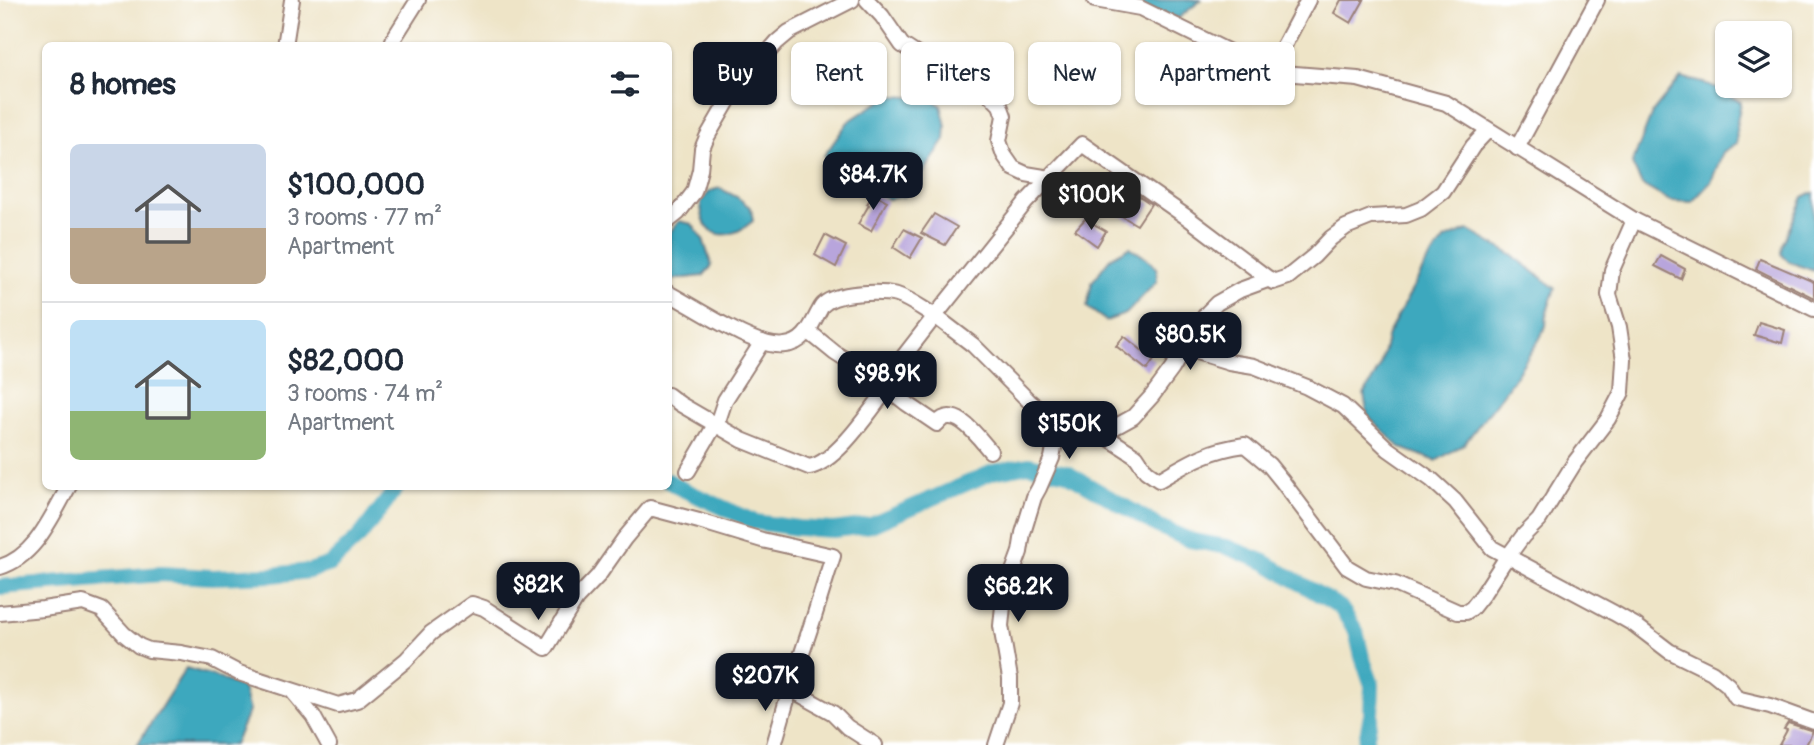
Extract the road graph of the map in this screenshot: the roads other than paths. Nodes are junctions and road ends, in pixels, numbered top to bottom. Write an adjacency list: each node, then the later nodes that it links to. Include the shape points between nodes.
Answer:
1 (292, 0): 8 (street)
2 (418, 0): 9 (street)
3 (852, 0): 16 (street, via 789,32 747,73 707,137 694,192)
4 (1095, 0): 10 (street, via 1140,8)
5 (1308, 0): 11 (street)
6 (1597, 0): 14 (street)
7 (873, 2): 15 (street, via 902,46 975,85 1000,105 1004,116 999,141 1013,168)
8 (286, 42)
9 (392, 42)
10 (1209, 42)
11 (1286, 42)
12 (1295, 74): 13 (street, via 1358,79 1446,103)
13 (1488, 130): 14 (street); 18 (street, via 1443,192 1421,209 1406,215 1371,217 1346,227 1288,277)
14 (1517, 148): 17 (street)
15 (1050, 177): 18 (street, via 1082,144); 21 (street)
16 (672, 218)
17 (1634, 220): 20 (street); 33 (street, via 1612,270 1609,295 1624,360 1622,392 1539,520)
18 (1270, 279): 24 (street, via 1217,303)
19 (672, 295): 23 (street)
20 (1814, 309)
21 (935, 316): 22 (street, via 898,295 861,293 823,304); 25 (street); 27 (street, via 973,345 1039,410)
22 (808, 331): 23 (street, via 798,342 786,345); 25 (street)
23 (762, 342): 28 (street, via 725,400)
24 (1184, 348): 29 (street, via 1133,417); 33 (street, via 1254,366 1343,406 1388,449 1455,501 1493,548)
25 (886, 387): 28 (street, via 836,453 818,466 788,460); 30 (street, via 937,424 942,417 960,420)
26 (672, 398): 28 (street)
27 (1059, 421): 29 (street); 42 (street, via 1052,458 1034,497 1004,596 1000,626 1010,702)
28 (716, 424): 31 (street)
29 (1099, 432): 33 (street, via 1136,456 1159,480 1194,459 1245,445 1269,465 1347,567 1458,612 1472,608)
30 (990, 451)
31 (688, 471)
32 (67, 490): 34 (street, via 32,547)
33 (1508, 557): 38 (street, via 1712,672 1736,698)
34 (0, 567)
35 (0, 613): 37 (street, via 83,603 102,610 139,646 212,659)
36 (790, 689): 37 (street, via 833,556 650,508 576,599 546,648 472,604 431,633 356,701 338,705); 40 (street); 41 (street, via 833,713)
37 (292, 691): 39 (street)
38 (1814, 723)
39 (329, 745)
40 (774, 745)
41 (875, 745)
42 (996, 745)

